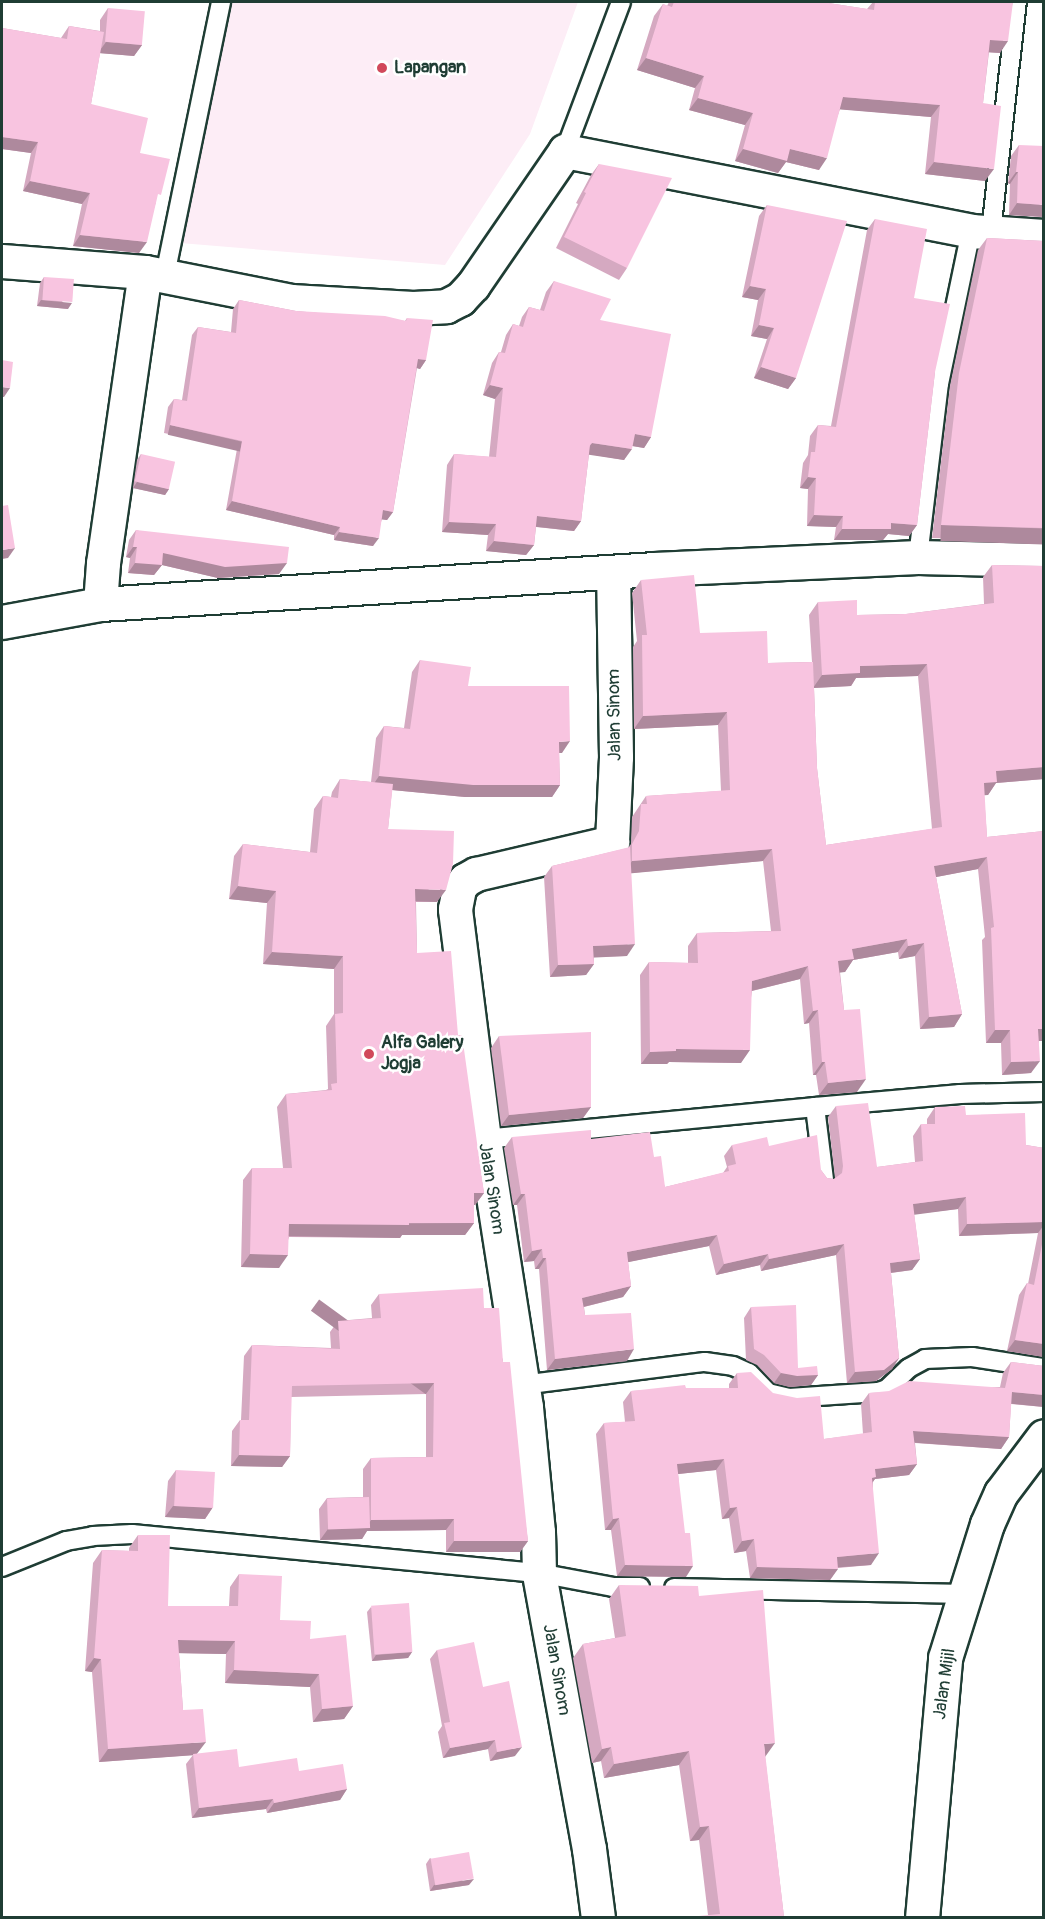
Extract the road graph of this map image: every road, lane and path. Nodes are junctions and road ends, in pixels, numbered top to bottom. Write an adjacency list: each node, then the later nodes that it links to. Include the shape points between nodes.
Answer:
1 (221, 2): 8 (lane)
2 (621, 2): 4 (lane)
3 (1017, 2): 5 (lane)
4 (565, 151): 5 (street); 8 (street, via 473,285 460,299 446,306 413,308 291,301)
5 (981, 232): 6 (street); 9 (lane, via 939,384)
6 (1044, 236)
7 (2, 261): 8 (street)
8 (155, 274): 12 (street, via 103,563)
9 (918, 557): 10 (street); 11 (street)
10 (1044, 560)
11 (613, 572): 12 (street, via 241,587); 16 (street, Jalan Sinom, via 616,758 612,842 476,874 465,880 457,895 455,909)
12 (100, 604): 13 (street)
13 (2, 622)
14 (1044, 1092): 15 (lane)
15 (815, 1107): 16 (lane); 17 (lane)
16 (484, 1139): 19 (street, Jalan Sinom)
17 (824, 1179)
18 (1044, 1368): 19 (lane, via 972,1357 925,1359 879,1392 789,1398 768,1394 749,1372 705,1362)
19 (522, 1385): 22 (street, Jalan Sinom)
20 (1044, 1436): 23 (street, Jalan Mijil, via 1001,1493 987,1524)
21 (2, 1567): 22 (lane, via 66,1541 132,1534)
22 (539, 1574): 23 (lane, via 613,1587); 24 (street, Jalan Sinom)
23 (966, 1594): 25 (street, Jalan Mijil, via 945,1658)
24 (598, 1917)
25 (922, 1917)

